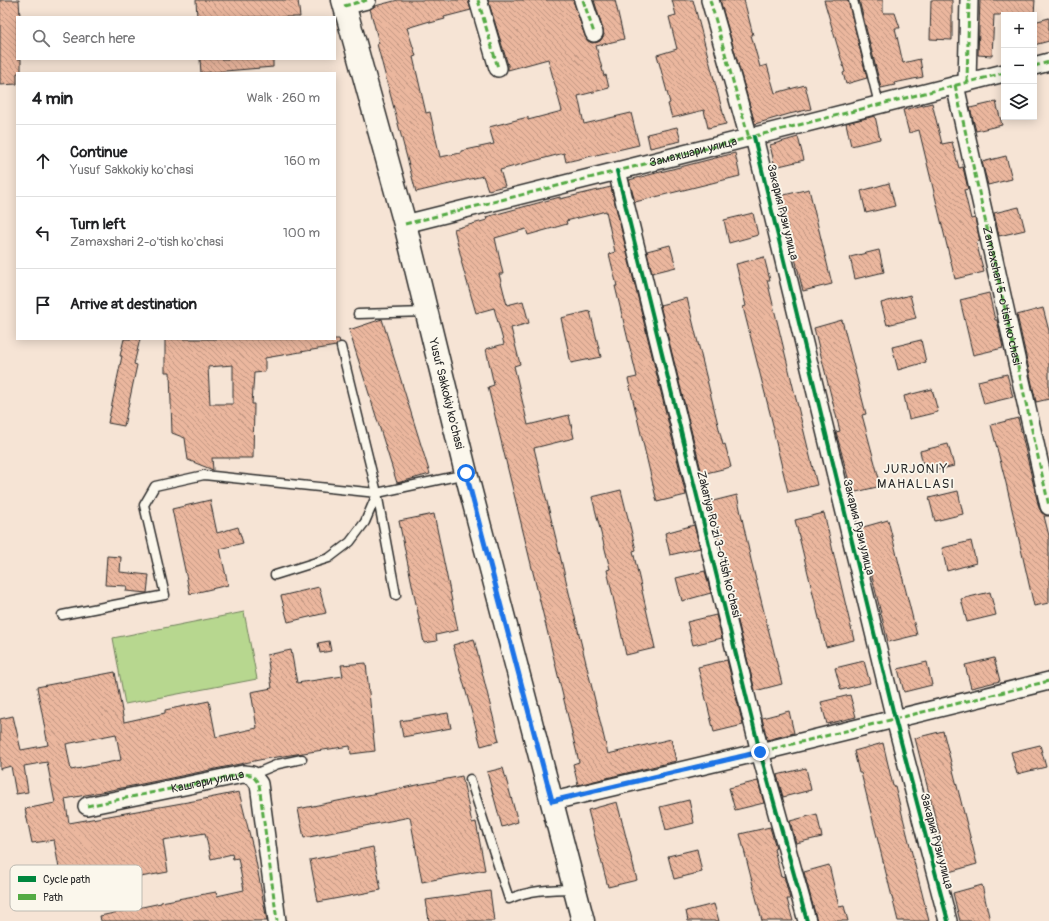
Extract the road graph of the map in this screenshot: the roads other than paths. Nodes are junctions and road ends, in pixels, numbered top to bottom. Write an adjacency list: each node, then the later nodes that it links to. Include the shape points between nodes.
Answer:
1 (367, 0): 7 (street)
2 (478, 0): 11 (street)
3 (583, 0): 8 (street)
4 (710, 0): 15 (street, Закария Рузи улица)
5 (853, 0): 14 (lane)
6 (969, 0): 13 (street, Zamaxshari 5-o'tish ko'chasi)
7 (344, 2): 17 (main road, Yusuf Sakkokiy ko'chasi)
8 (594, 33)
9 (1049, 62): 10 (street)
10 (1037, 65)
11 (498, 68)
12 (1001, 74): 13 (street, Замахшари улица)
13 (961, 83): 14 (street, Замахшари улица); 23 (street, Zamaxshari 5-o'tish ko'chasi)
14 (880, 104): 15 (street, Замахшари улица)
15 (752, 137): 16 (street, Замахшари улица); 28 (street, Закария Рузи улица)
16 (617, 172): 17 (street, Замахшари улица); 29 (street, Zakariya Ro'zi 3-o'tish ko'chasi)
17 (405, 224): 18 (main road, Yusuf Sakkokiy ko'chasi)
18 (427, 312): 19 (lane); 21 (main road, Yusuf Sakkokiy ko'chasi)
19 (358, 314)
20 (341, 347): 22 (lane)
21 (466, 473): 22 (lane); 33 (main road, Yusuf Sakkokiy ko'chasi)
22 (377, 493): 24 (lane, via 365,522 350,542 329,558); 25 (lane); 26 (lane, via 204,475 155,486 144,505 165,595)
23 (1049, 506)
24 (275, 575)
25 (396, 595)
26 (62, 615)
27 (1049, 681): 28 (street)
28 (895, 719): 29 (street); 39 (street, Закария Рузи улица)
29 (760, 752): 33 (street); 38 (street, Zakariya Ro'zi 3-o'tish ko'chasi)
30 (302, 759): 31 (lane, via 278,764)
31 (252, 775): 34 (street, Кашгари улица, via 243,774); 36 (street, Кашгари улица, via 259,784)
32 (470, 779): 35 (lane, via 510,899 552,889)
33 (552, 801): 35 (main road, Yusuf Sakkokiy ko'chasi)
34 (87, 806)
35 (576, 889): 37 (main road, Yusuf Sakkokiy ko'chasi)
36 (277, 921)
37 (583, 921)
38 (807, 921)
39 (948, 921)

